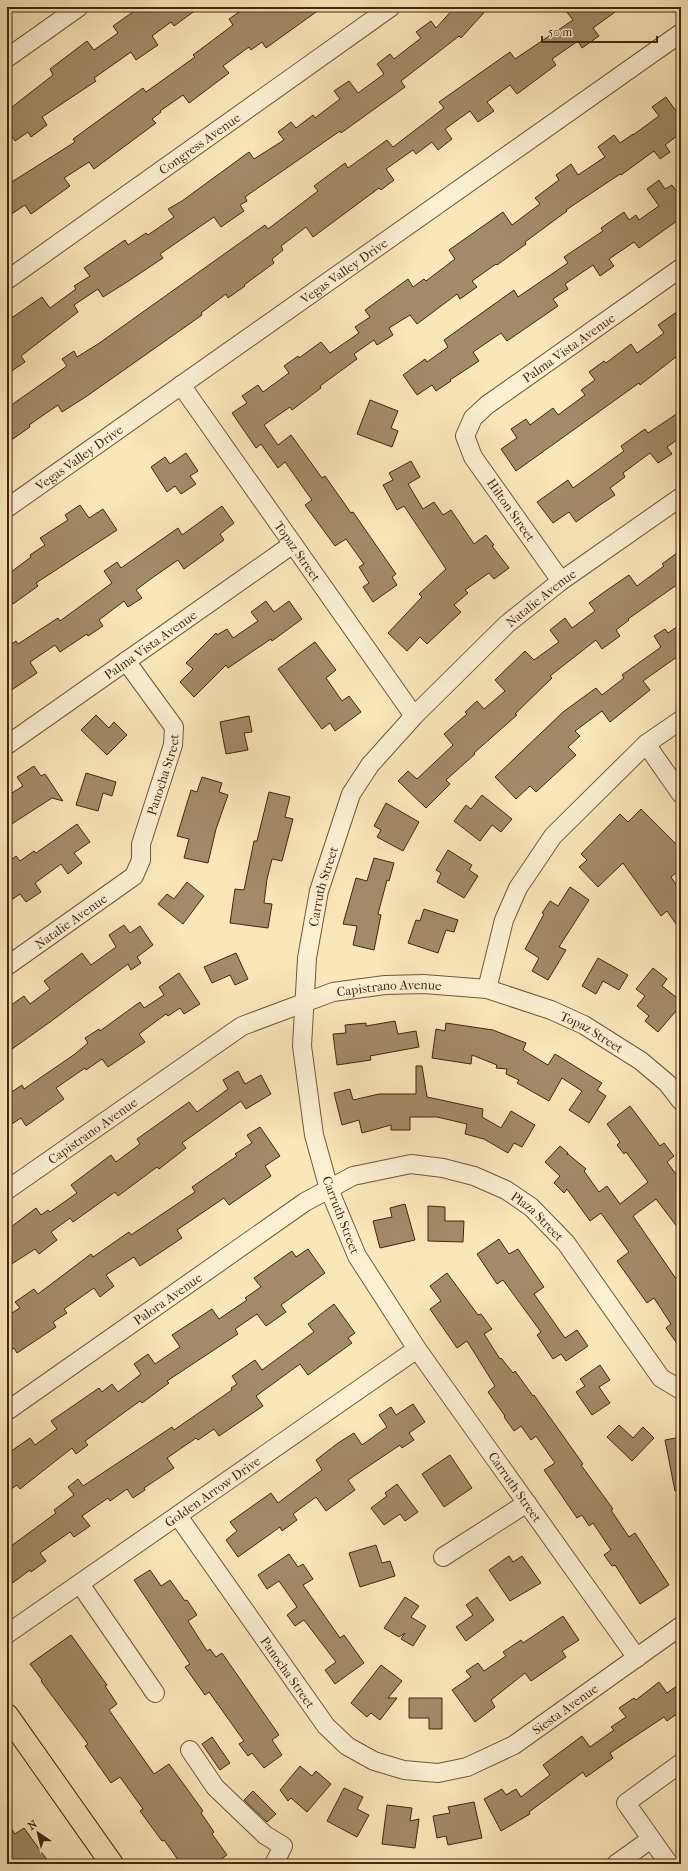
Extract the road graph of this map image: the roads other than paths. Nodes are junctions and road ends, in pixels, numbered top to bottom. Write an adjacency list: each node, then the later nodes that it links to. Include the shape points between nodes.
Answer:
1 (79, 7): 4 (street)
2 (380, 10): 6 (street, Congress Avenue)
3 (681, 33): 7 (street, Vegas Valley Drive)
4 (7, 58)
5 (681, 268): 8 (street, Palma Vista Avenue, via 487,405 473,418)
6 (7, 280)
7 (181, 386): 10 (street, Vegas Valley Drive); 11 (street, Topaz Street)
8 (465, 436): 12 (street, Hilton Street, via 473,457)
9 (681, 497): 12 (street, Natalie Avenue)
10 (7, 508)
11 (293, 544): 13 (street, Palma Vista Avenue); 14 (street, Topaz Street)
12 (561, 582): 14 (street, Natalie Avenue, via 507,624)
13 (126, 661): 17 (street, Palma Vista Avenue); 19 (street, Panocha Street, via 174,728 173,745 141,844 140,860)
14 (414, 716): 22 (street, Carruth Street, via 370,764 351,794 319,891 307,958)
15 (681, 720): 16 (street)
16 (646, 744): 18 (street); 21 (street, via 553,836 518,888 504,920)
17 (7, 745)
18 (681, 794)
19 (134, 876): 20 (street, Natalie Avenue)
20 (7, 966)
21 (487, 989): 22 (street, Capistrano Avenue, via 424,984 385,985 333,992); 23 (street, Topaz Street, via 551,1010 584,1025 641,1061 667,1084)
22 (304, 1003): 24 (street, Carruth Street, via 302,1046 314,1135); 25 (street, Capistrano Avenue, via 242,1026)
23 (681, 1101)
24 (329, 1189): 26 (street, Carruth Street, via 357,1256); 27 (street, Plaza Street, via 353,1176 411,1164 443,1168 474,1176 506,1190 531,1207 566,1243 661,1378); 28 (street, Palora Avenue, via 305,1202)
25 (7, 1190)
26 (417, 1349): 29 (street, Carruth Street); 30 (street, Golden Arrow Drive)
27 (680, 1390)
28 (7, 1411)
29 (526, 1503): 31 (street); 35 (street, Carruth Street)
30 (178, 1516): 32 (street, Golden Arrow Drive); 40 (street, Panocha Street, via 326,1726 346,1746 374,1761 404,1770)
31 (442, 1557)
32 (80, 1584): 34 (street, Golden Arrow Drive); 36 (street)
33 (681, 1626): 35 (street, Siesta Avenue)
34 (7, 1634)
35 (636, 1658): 40 (street, Siesta Avenue, via 514,1745 467,1767)
36 (154, 1692)
37 (7, 1715): 42 (main road)
38 (190, 1750): 43 (street, via 215,1787 265,1835 283,1846)
39 (681, 1763): 41 (street, via 626,1803)
40 (438, 1773)
41 (651, 1839): 44 (street); 45 (street)
42 (112, 1864)
43 (274, 1864)
44 (616, 1864)
45 (669, 1864)

